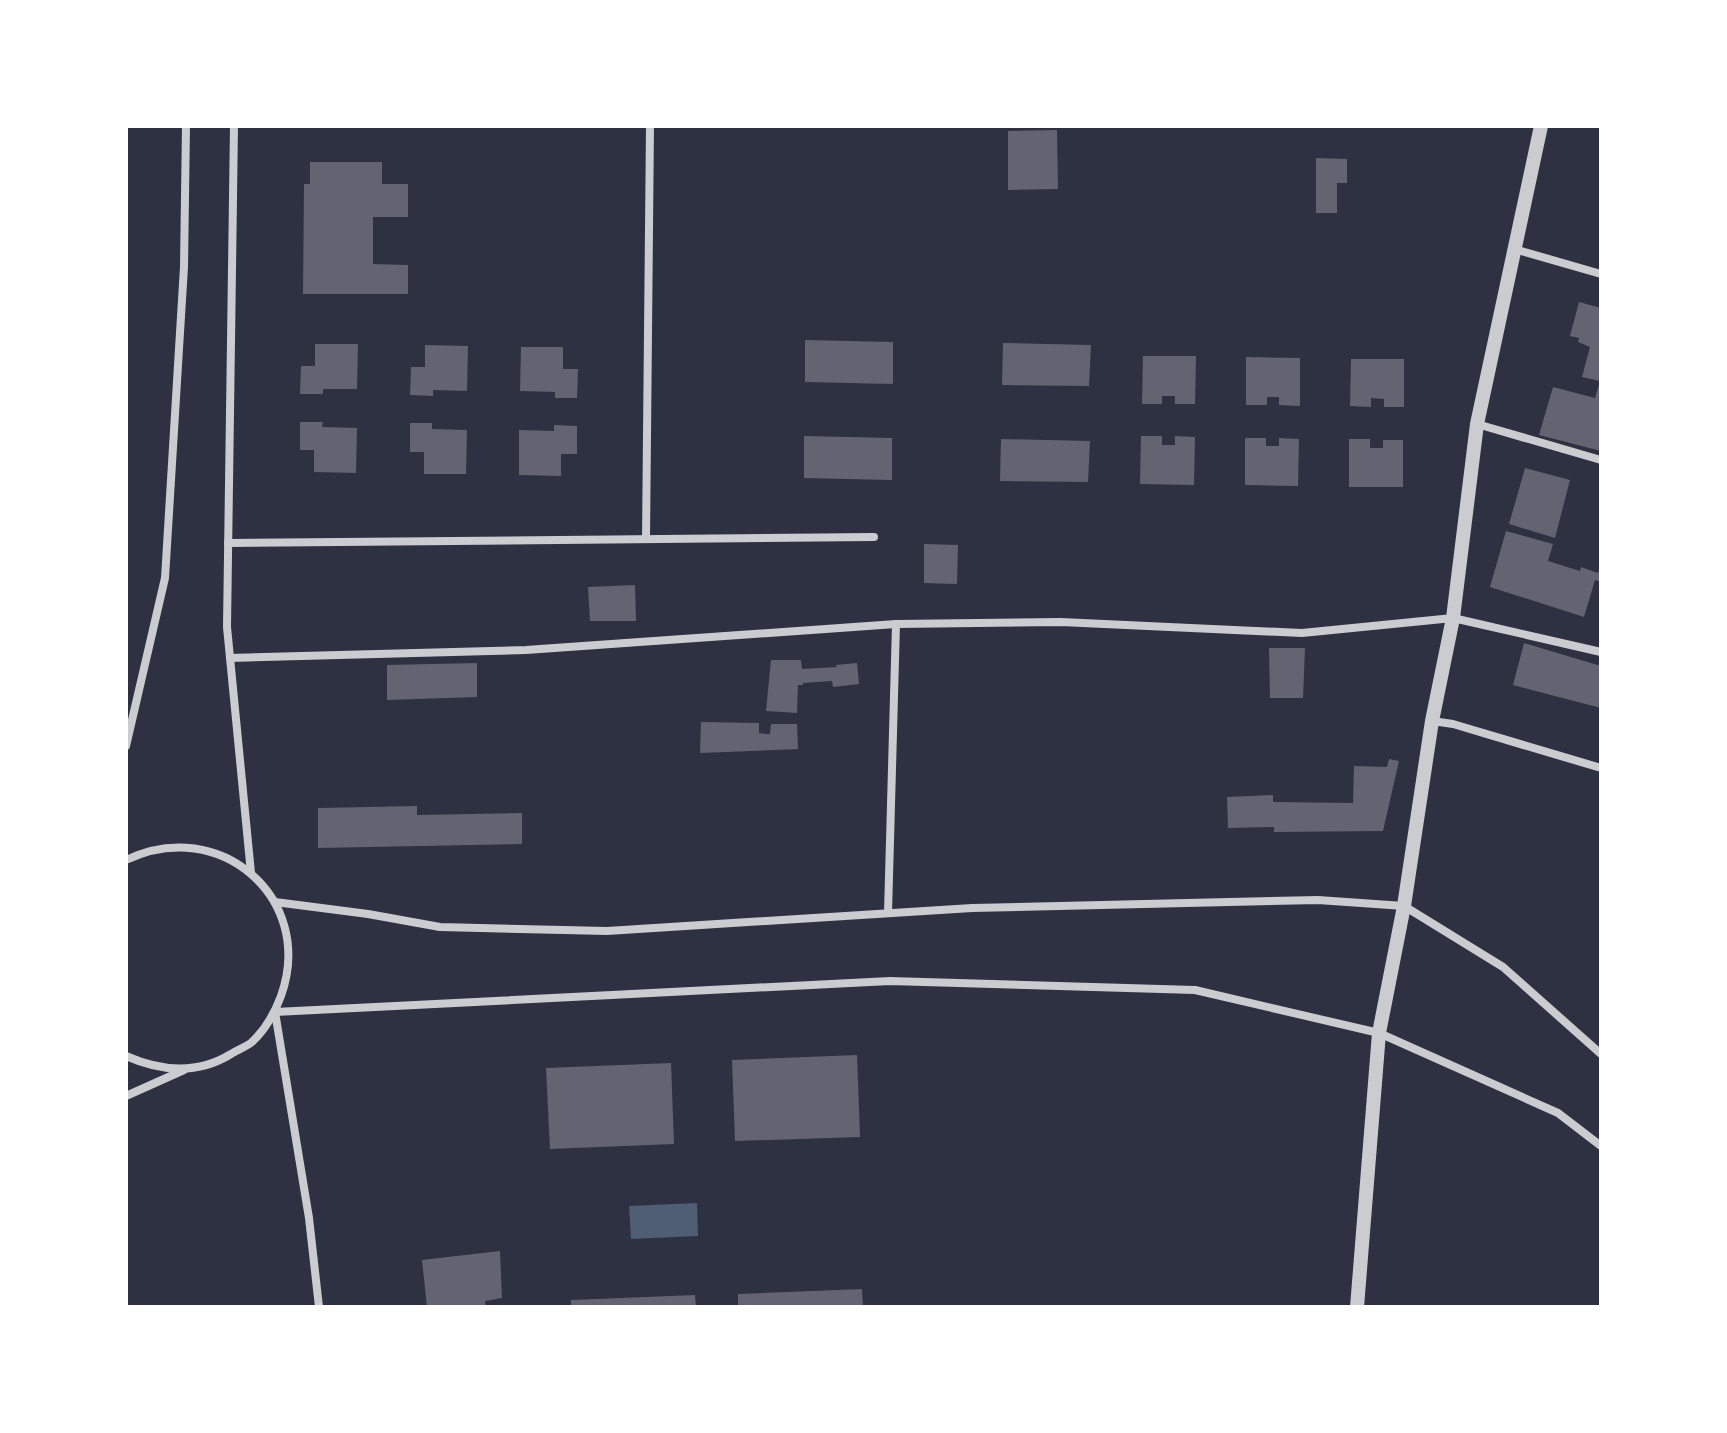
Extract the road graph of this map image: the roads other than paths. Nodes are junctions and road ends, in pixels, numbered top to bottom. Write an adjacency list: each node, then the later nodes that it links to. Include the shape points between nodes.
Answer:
1 (186, 126): 17 (street, via 184,267 165,578)
2 (234, 126): 11 (street)
3 (650, 126): 10 (street)
4 (1541, 126): 5 (street)
5 (1514, 249): 6 (street); 7 (street)
6 (1601, 274)
7 (1477, 424): 8 (street); 12 (street)
8 (1601, 460)
9 (874, 537): 10 (street)
10 (646, 539): 11 (street)
11 (228, 543): 15 (street)
12 (1453, 618): 13 (street, via 1302,633 1061,622); 14 (street); 16 (street)
13 (896, 624): 15 (street, via 526,650); 23 (street)
14 (1601, 652)
15 (230, 658): 20 (street)
16 (1432, 721): 18 (street); 22 (street)
17 (126, 746)
18 (1601, 768)
19 (126, 860): 20 (street, via 146,850 182,845 219,853)
20 (251, 873): 21 (street)
21 (275, 902): 23 (street, via 440,927 607,931); 24 (street, via 287,938 288,976)
22 (1404, 906): 23 (street, via 1318,900); 25 (street); 26 (street, via 1503,967)
23 (888, 913)
24 (275, 1012): 25 (street, via 890,981 1195,990); 28 (street, via 252,1042 219,1061); 31 (street)
25 (1379, 1033): 30 (street, via 1558,1113); 32 (street)
26 (1601, 1054)
27 (126, 1056): 28 (street, via 148,1066)
28 (184, 1070): 29 (street)
29 (126, 1096)
30 (1601, 1146)
31 (319, 1307)
32 (1357, 1307)

